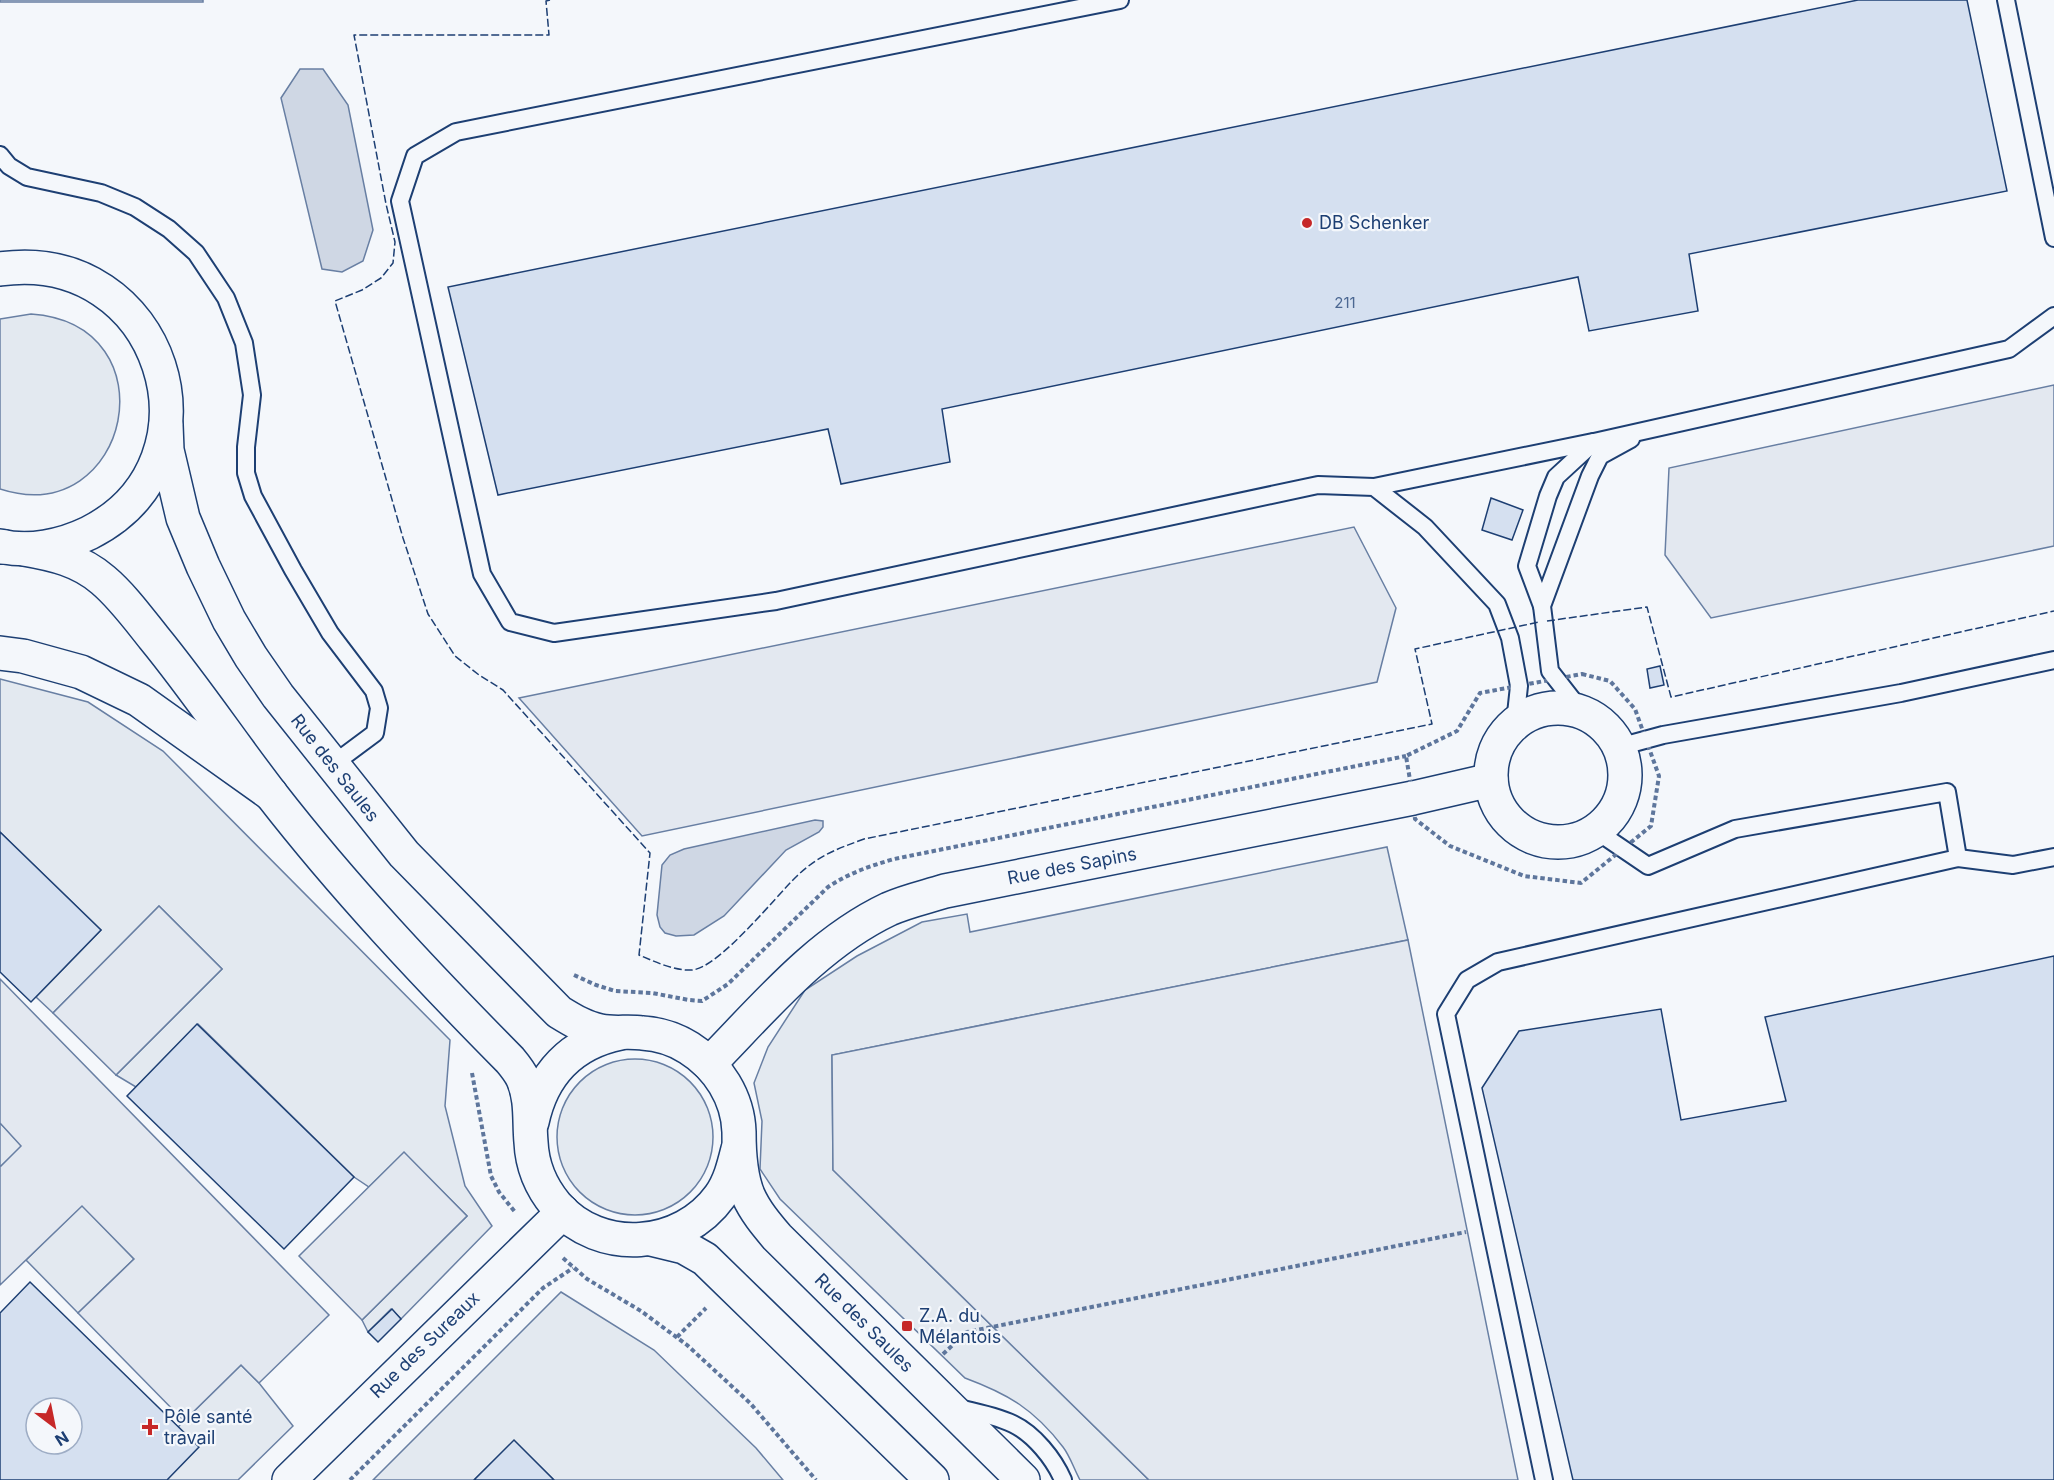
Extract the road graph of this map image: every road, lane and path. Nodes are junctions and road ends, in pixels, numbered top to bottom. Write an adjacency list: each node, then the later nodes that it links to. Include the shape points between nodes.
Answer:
1 (1120, 0): 10 (lane, via 456,132 415,156 400,201 482,574 510,622 554,633 776,601 1318,485)
2 (2006, 0): 4 (lane)
3 (0, 155): 21 (lane, via 27,177 101,193 135,207 169,229 196,254 226,298 244,343 252,395 246,473 253,496 325,624 374,691 379,708 375,733)
4 (2054, 238)
5 (5, 265): 7 (main road, via 38,267 79,278 124,307 154,351)
6 (2054, 316): 8 (lane, via 2009,349)
7 (166, 414): 11 (main road, via 151,471 121,510 98,528 62,543); 21 (main road, Rue des Saules, via 167,450 174,484 203,566 251,657)
8 (1648, 430): 9 (lane); 12 (lane, via 1600,456)
9 (1594, 442): 10 (lane); 12 (lane, via 1556,477 1548,496 1527,566)
10 (1374, 488): 16 (lane, via 1425,527 1497,604 1510,638)
11 (7, 547): 23 (main road, Rue des Saules, via 59,556 103,579 180,670)
12 (1542, 606): 15 (lane, via 1550,671)
13 (0, 653): 23 (main road, via 81,672 139,700)
14 (2054, 660): 19 (lane)
15 (1556, 678): 16 (path); 17 (lane); 19 (path, via 1582,674 1610,681 1635,709)
16 (1519, 686): 18 (lane); 20 (path, via 1480,693 1457,731)
17 (1582, 712): 18 (main road, via 1548,709); 19 (main road)
18 (1515, 723): 22 (main road, via 1496,749)
19 (1633, 743): 25 (main road, via 1624,769 1622,793 1612,814); 26 (path, via 1659,776 1651,826)
20 (1406, 756): 24 (path); 29 (path, via 869,866 828,887 728,984 702,1001 615,991 565,970 555,971)
21 (332, 765): 29 (main road, Rue des Saules, via 404,854)
22 (1491, 780): 24 (main road, Rue des Sapins); 25 (main road, via 1503,813 1529,836 1562,842)
23 (271, 794): 31 (main road, Rue des Saules, via 375,920)
24 (1413, 798): 26 (path, via 1415,819 1450,846 1524,876 1581,883); 32 (main road, Rue des Sapins, via 945,891 891,908 825,949)
25 (1595, 830): 26 (lane)
26 (1623, 849): 28 (lane, via 1648,866 1735,829 1947,792)
27 (2054, 857): 28 (lane, via 2013,866)
28 (1958, 858): 36 (lane, via 1498,962 1467,980 1446,1014)
29 (536, 990): 30 (main road, Rue des Saules, via 578,1024)
30 (624, 1033): 32 (main road, Rue des Saules, via 640,1032 673,1040 689,1047); 33 (main road, Rue des Saules, via 591,1042 562,1062 542,1091)
31 (487, 1037): 33 (main road, Rue des Saules, via 522,1077); 37 (path, via 474,1050 470,1061 491,1176 509,1206)
32 (709, 1064): 34 (main road, Rue des Saules, via 731,1098 738,1122)
33 (531, 1124): 35 (main road, Rue des Saules, via 538,1175)
34 (738, 1147): 38 (main road, Rue des Saules, via 729,1179 711,1208 684,1228); 40 (main road, Rue des Saules, via 748,1194 759,1215)
35 (563, 1212): 37 (main road, Rue des Sureaux); 38 (main road, Rue des Saules, via 600,1234 625,1240)
36 (1491, 1227): 40 (path, via 967,1332); 48 (lane)
37 (539, 1235): 39 (path); 42 (main road, Rue des Sureaux)
38 (651, 1239): 45 (main road, Rue des Saules, via 684,1247 705,1259)
39 (573, 1268): 43 (path, via 543,1288); 44 (path, via 687,1345 750,1403)
40 (919, 1377): 41 (main road, Rue des Saules)
41 (947, 1405): 46 (main road, Rue des Saules); 47 (lane, via 1000,1419 1025,1432 1056,1465)
42 (289, 1480)
43 (350, 1480)
44 (816, 1480)
45 (932, 1480)
46 (1023, 1480)
47 (1063, 1480)
48 (1544, 1480)

